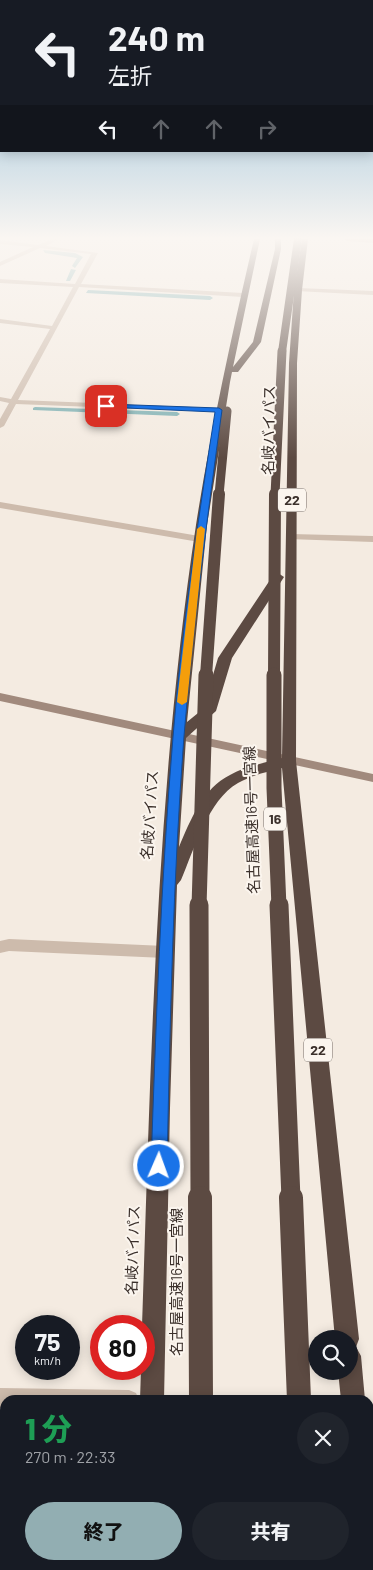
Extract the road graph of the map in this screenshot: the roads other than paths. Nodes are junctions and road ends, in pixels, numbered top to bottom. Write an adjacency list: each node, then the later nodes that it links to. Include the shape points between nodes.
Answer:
1 (62, 312): 8 (street)
2 (239, 312): 12 (highway, 名岐バイパス)
3 (247, 312): 9 (highway, 名古屋高速16号一宮線)
4 (264, 312): 9 (highway, via 257,342)
5 (288, 312): 29 (highway, 名古屋高速16号一宮線 / 16, bridge, via 281,358 276,465 274,788)
6 (296, 312): 15 (highway, 名岐バイパス / 22)
7 (0, 321): 8 (street)
8 (54, 328): 11 (street)
9 (235, 370): 28 (highway, 名古屋高速16号一宮線, bridge, via 218,490 206,656 199,920)
10 (0, 399): 11 (street)
11 (13, 402): 12 (street); 13 (street)
12 (219, 410): 16 (highway, 名岐バイパス)
13 (0, 426)
14 (0, 506): 16 (street)
15 (291, 537): 17 (street); 19 (highway, via 280,575 225,658 209,711); 20 (highway, 名岐バイパス / 22)
16 (199, 539): 19 (highway, 名岐バイパス)
17 (373, 540)
18 (0, 697): 19 (street)
19 (179, 736): 20 (street); 22 (highway, 名岐バイパス)
20 (289, 761): 21 (street); 22 (highway, via 226,783 209,801); 25 (highway, 名岐バイパス / 22)
21 (373, 778)
22 (169, 887): 24 (highway, 名岐バイパス)
23 (0, 947): 24 (street)
24 (165, 952): 27 (highway, 名岐バイパス)
25 (346, 1330)
26 (351, 1380): 30 (highway)
27 (152, 1395)
28 (201, 1395)
29 (299, 1395)
30 (353, 1395)

